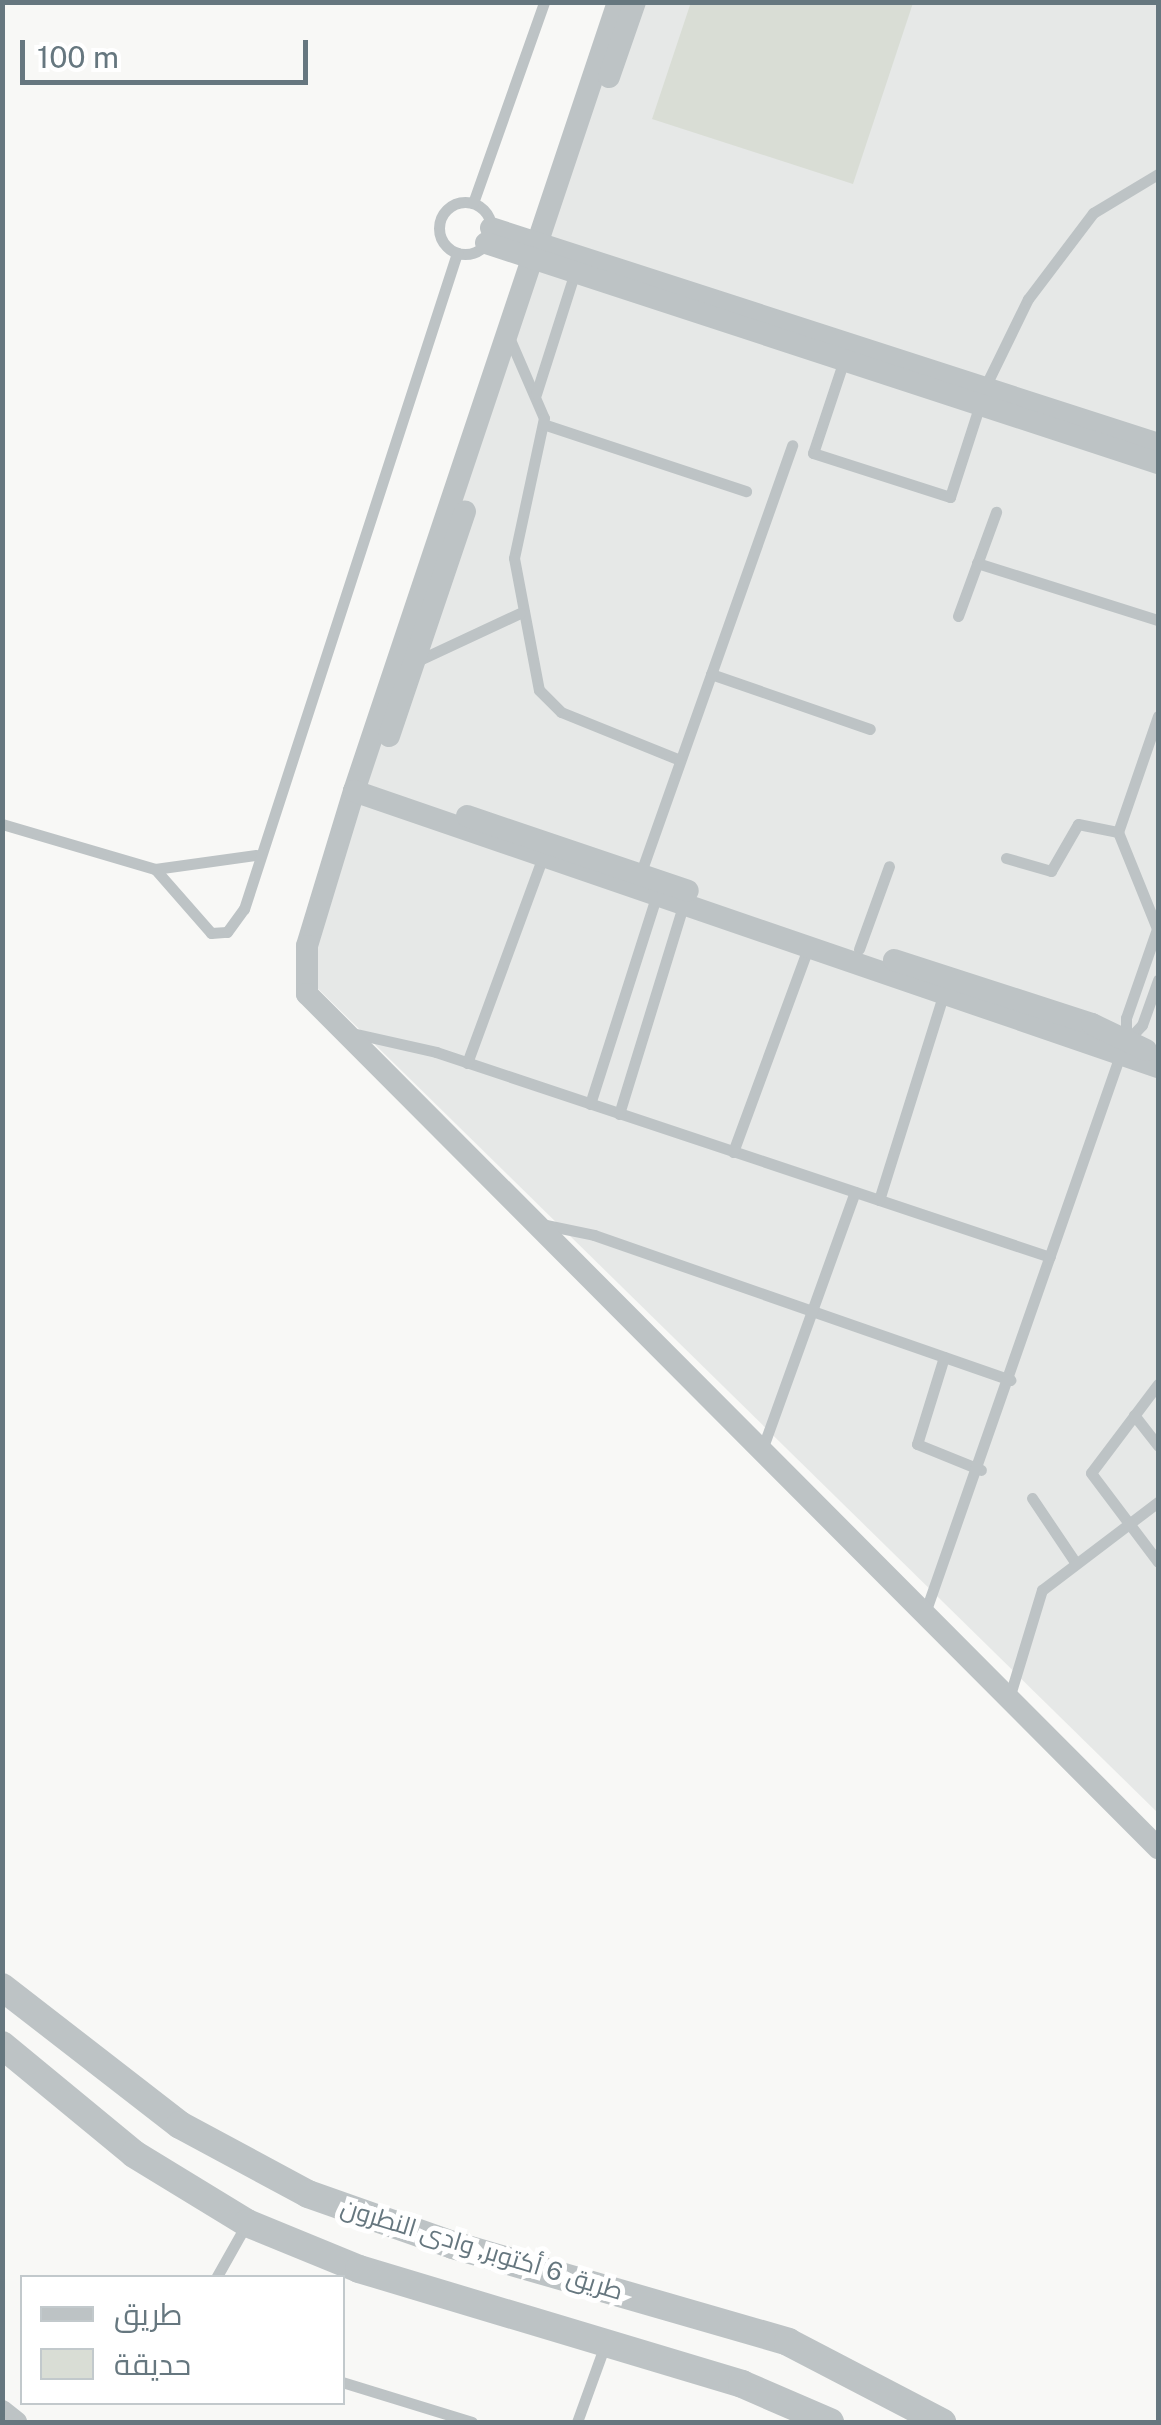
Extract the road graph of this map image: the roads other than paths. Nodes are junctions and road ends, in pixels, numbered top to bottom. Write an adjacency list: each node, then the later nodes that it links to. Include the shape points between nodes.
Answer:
1 (544, 2): 5 (lane)
2 (618, 2): 8 (street)
3 (635, 2): 8 (street)
4 (1158, 174): 13 (lane, via 1094,213 1028,300)
5 (473, 203): 6 (lane); 7 (lane, via 457,203 440,220 444,243)
6 (488, 235): 7 (lane); 8 (street)
7 (457, 252): 33 (lane)
8 (542, 252): 9 (street); 10 (street); 11 (street)
9 (575, 272): 11 (street); 12 (lane)
10 (512, 345): 12 (lane); 24 (street); 29 (street)
11 (847, 351): 13 (street); 13 (lane, via 814,453 865,470 950,497)
12 (536, 394): 14 (lane)
13 (982, 396): 15 (street); 17 (street)
14 (543, 424): 18 (lane); 21 (lane, via 516,540)
15 (1158, 444)
16 (792, 446): 25 (lane)
17 (1158, 462)
18 (746, 491)
19 (996, 512): 20 (lane)
20 (977, 563): 22 (lane); 23 (lane)
21 (520, 613): 24 (lane); 28 (lane, via 535,680 552,706)
22 (958, 616)
23 (1158, 620)
24 (415, 662): 29 (street)
25 (711, 674): 27 (lane); 28 (lane)
26 (1158, 716): 31 (lane)
27 (870, 728)
28 (680, 760): 37 (lane)
29 (363, 788): 32 (street); 44 (street, via 307,965 307,994)
30 (2, 824): 36 (lane)
31 (1118, 832): 34 (lane, via 1078,824 1051,871); 39 (lane)
32 (546, 852): 37 (street); 47 (lane)
33 (256, 855): 36 (lane); 36 (lane, via 244,909 227,932 196,925)
34 (1006, 858)
35 (889, 866): 41 (lane)
36 (156, 869)
37 (648, 886): 38 (street); 40 (street); 49 (lane)
38 (684, 906): 40 (street); 50 (lane)
39 (1158, 929): 45 (lane, via 1126,1018)
40 (811, 940): 41 (street); 43 (street); 51 (lane)
41 (859, 949): 43 (street)
42 (1158, 980): 45 (lane)
43 (946, 986): 45 (street); 53 (lane)
44 (338, 1030): 47 (lane); 54 (street)
45 (1123, 1048): 46 (street); 48 (street); 55 (lane)
46 (1158, 1054)
47 (467, 1063): 49 (lane)
48 (1158, 1067)
49 (590, 1104): 50 (lane)
50 (619, 1114): 51 (lane)
51 (733, 1152): 52 (lane)
52 (855, 1192): 53 (lane); 56 (lane)
53 (879, 1200): 55 (lane)
54 (540, 1224): 56 (lane); 61 (street)
55 (1050, 1257): 58 (lane)
56 (814, 1311): 57 (lane); 61 (lane)
57 (944, 1357): 58 (lane); 63 (lane, via 917,1444)
58 (1010, 1380): 63 (lane)
59 (1158, 1384): 60 (lane)
60 (1134, 1415): 62 (lane); 66 (lane, via 1091,1473)
61 (762, 1446): 69 (street)
62 (1158, 1446)
63 (980, 1470): 69 (lane)
64 (1032, 1498): 67 (lane)
65 (1158, 1502): 66 (lane)
66 (1128, 1524): 67 (lane); 68 (lane)
67 (1075, 1562): 70 (lane, via 1032,1607)
68 (1158, 1562)
69 (926, 1610): 70 (street)
70 (1010, 1695): 71 (street)
71 (1158, 1848)
72 (2, 1988): 83 (street, طريق 6 أكتوبر, وادى النطرون, via 164,2114 308,2194 395,2228 788,2342)
73 (2, 2044): 74 (street, via 134,2154)
74 (248, 2224): 75 (lane); 76 (street, via 359,2269)
75 (218, 2275)
76 (606, 2342): 81 (lane); 82 (street, via 742,2384)
77 (345, 2383): 80 (lane)
78 (2, 2411): 79 (street)
79 (16, 2422)
80 (472, 2422)
81 (578, 2422)
82 (830, 2422)
83 (942, 2422)

